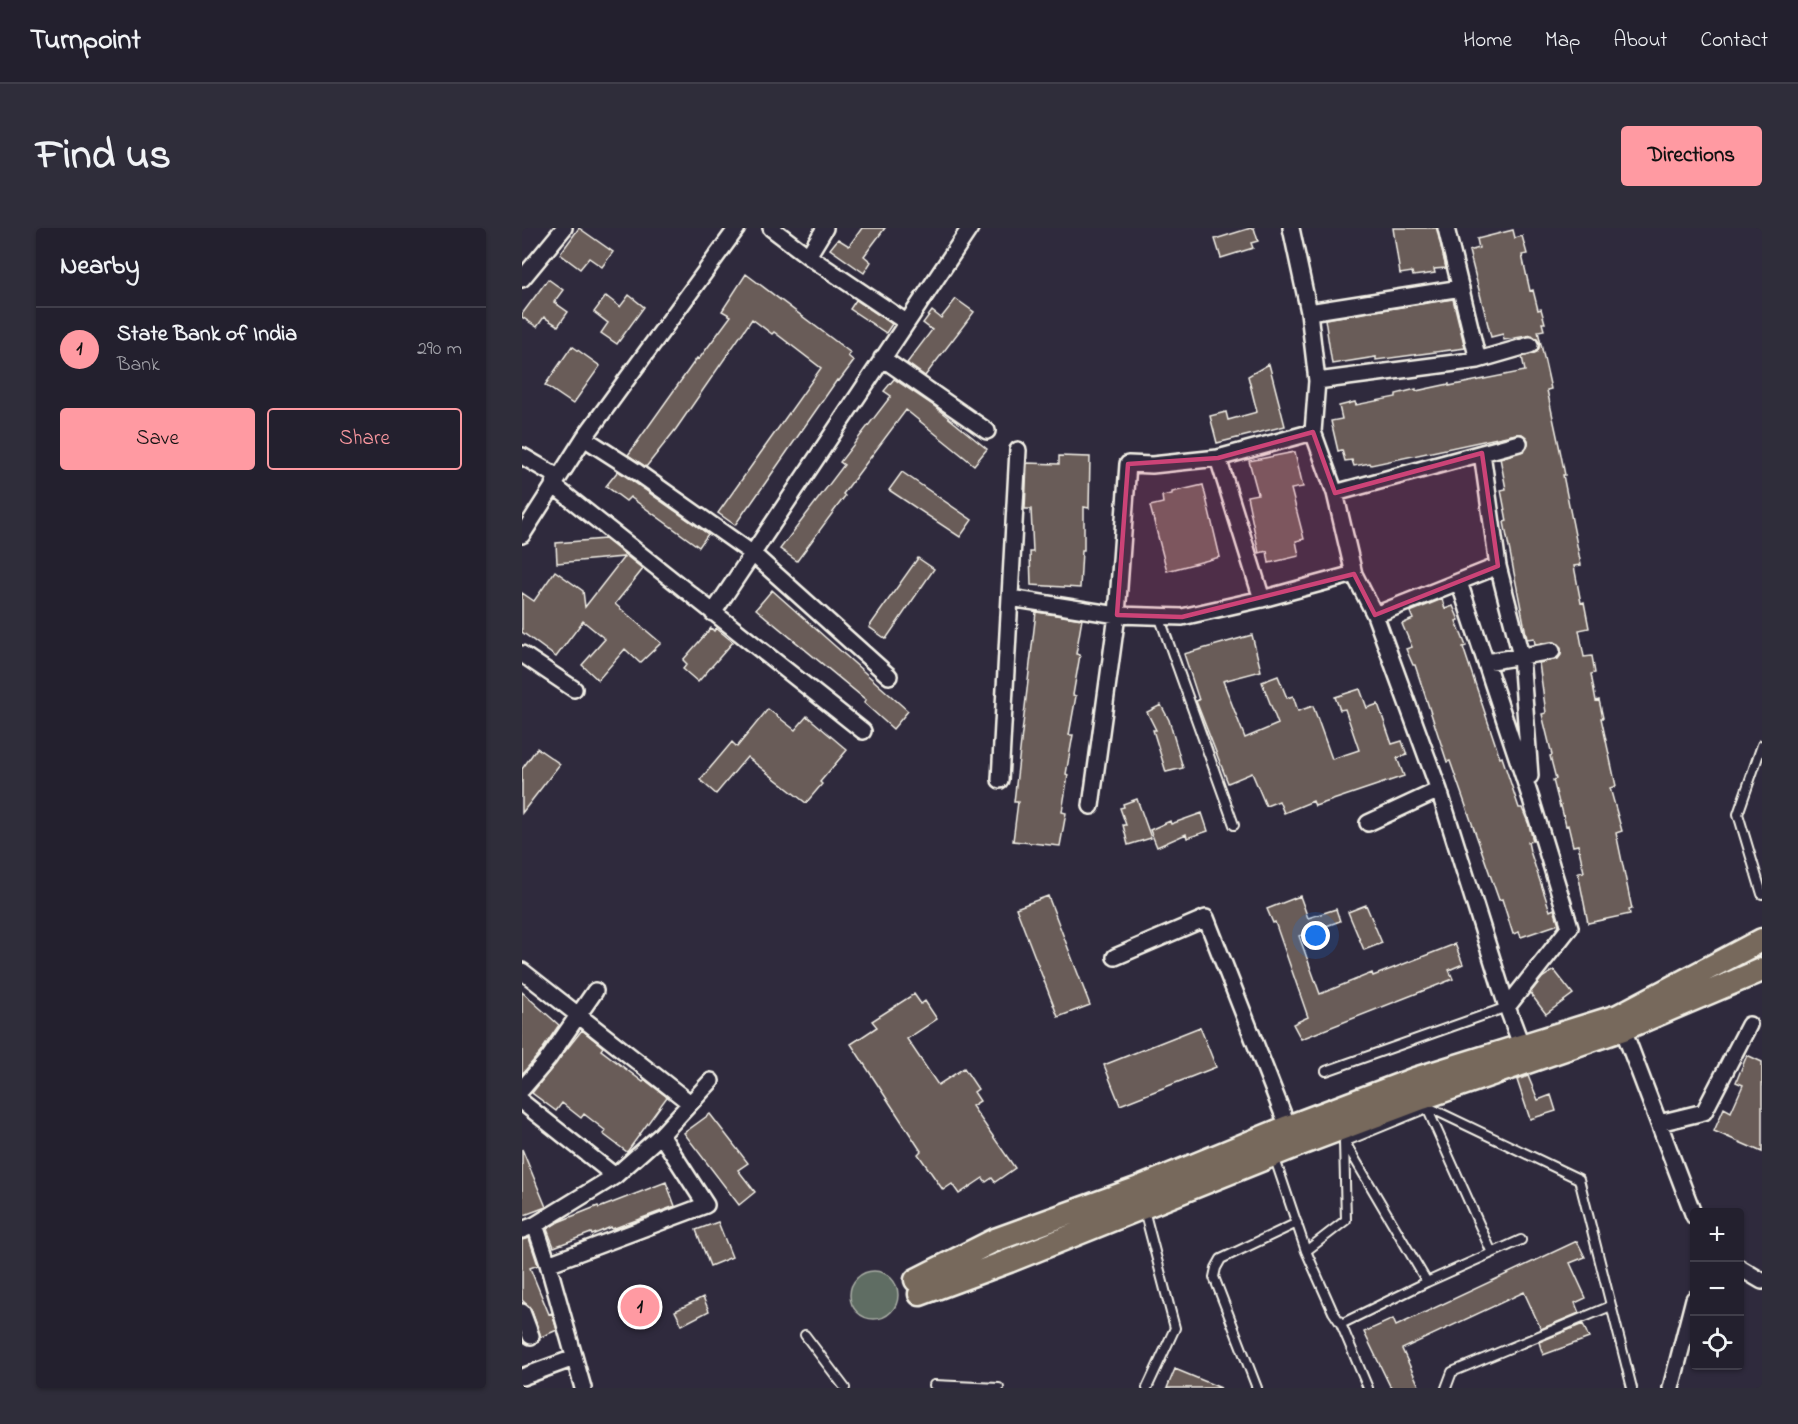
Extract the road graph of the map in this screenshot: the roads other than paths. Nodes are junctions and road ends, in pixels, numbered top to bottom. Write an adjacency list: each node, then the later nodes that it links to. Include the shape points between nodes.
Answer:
1 (564, 228): 9 (street)
2 (737, 228): 19 (street)
3 (771, 228): 8 (street)
4 (825, 228): 8 (street)
5 (970, 228): 12 (street)
6 (1291, 228): 11 (street)
7 (1446, 228): 10 (street)
8 (808, 256): 12 (street)
9 (522, 279)
10 (1461, 288): 11 (street); 15 (street)
11 (1309, 312): 16 (street)
12 (906, 322): 14 (street)
13 (1530, 345): 15 (street)
14 (882, 358): 17 (street); 28 (street)
15 (1478, 360): 16 (street)
16 (1317, 381): 18 (street)
17 (987, 431)
18 (1313, 432): 24 (street); 26 (street)
19 (584, 438): 25 (street); 28 (street)
20 (1519, 443): 22 (street)
21 (1018, 450): 32 (street)
22 (1482, 453): 26 (street); 29 (street)
23 (522, 456): 25 (street)
24 (1218, 458): 33 (street); 35 (street, via 1128,464)
25 (555, 481): 27 (street); 34 (street)
26 (1335, 493): 30 (street)
27 (522, 535)
28 (753, 554): 34 (street); 42 (street)
29 (1498, 566): 31 (street); 40 (street)
30 (1354, 574): 33 (street); 36 (street)
31 (1459, 582): 36 (street); 41 (street)
32 (1010, 598): 35 (street); 46 (street)
33 (1262, 599): 37 (street, via 1182,617)
34 (713, 613): 44 (street)
35 (1117, 615): 37 (street); 49 (street)
36 (1375, 615): 47 (street)
37 (1160, 616): 51 (lane)
38 (1552, 651): 40 (street)
39 (522, 654): 43 (street)
40 (1521, 656): 41 (street); 48 (street)
41 (1486, 662): 48 (street)
42 (889, 676)
43 (574, 689)
44 (864, 731)
45 (1762, 745): 52 (lane, via 1738,814)
46 (1000, 780)
47 (1439, 790): 50 (street); 58 (street)
48 (1531, 799): 58 (street, via 1570,927)
49 (1091, 806)
50 (1368, 823)
51 (1234, 825)
52 (1762, 894)
53 (1762, 940): 60 (main road)
54 (1115, 957): 71 (street, via 1206,918)
55 (1762, 970): 60 (main road)
56 (522, 971): 59 (street)
57 (594, 991): 59 (street)
58 (1507, 1007): 62 (street); 63 (lane)
59 (579, 1014): 65 (street); 68 (street)
60 (1620, 1022): 62 (main road); 69 (street)
61 (1749, 1025): 69 (street, via 1704,1112)
62 (1525, 1054): 66 (main road)
63 (1326, 1071)
64 (711, 1081): 68 (street)
65 (522, 1089)
66 (1421, 1095): 71 (main road); 72 (lane); 81 (lane); 86 (lane, via 1579,1179)
67 (522, 1102): 74 (street)
68 (690, 1103): 70 (street)
69 (1659, 1123): 76 (street)
70 (661, 1135): 74 (street); 82 (street, via 706,1205)
71 (1295, 1135): 73 (main road); 75 (main road, via 995,1240 918,1287 1009,1261)
72 (1344, 1142): 80 (lane, via 1346,1220); 85 (lane)
73 (1274, 1155): 75 (main road); 77 (lane)
74 (615, 1176): 78 (street)
75 (1143, 1207): 98 (lane, via 1174,1328)
76 (1692, 1208)
77 (1297, 1224): 80 (lane); 99 (lane, via 1221,1259 1216,1268 1214,1277)
78 (529, 1227): 82 (street)
79 (1521, 1240): 81 (lane)
80 (1306, 1251): 89 (lane)
81 (1492, 1253): 85 (lane)
82 (548, 1264): 92 (street)
83 (1744, 1270): 84 (street)
84 (1762, 1281)
85 (1427, 1282): 89 (lane)
86 (1611, 1306): 101 (lane, via 1452,1372); 102 (lane)
87 (522, 1312): 91 (street)
88 (1690, 1316): 103 (street)
89 (1341, 1324): 100 (lane)
90 (805, 1335): 96 (lane)
91 (531, 1336)
92 (574, 1358): 93 (street); 95 (street)
93 (522, 1377)
94 (933, 1385): 97 (lane)
95 (583, 1388)
96 (845, 1388)
97 (999, 1388)
98 (1147, 1388)
99 (1257, 1388)
100 (1368, 1388)
101 (1446, 1388)
102 (1632, 1388)
103 (1671, 1388)

